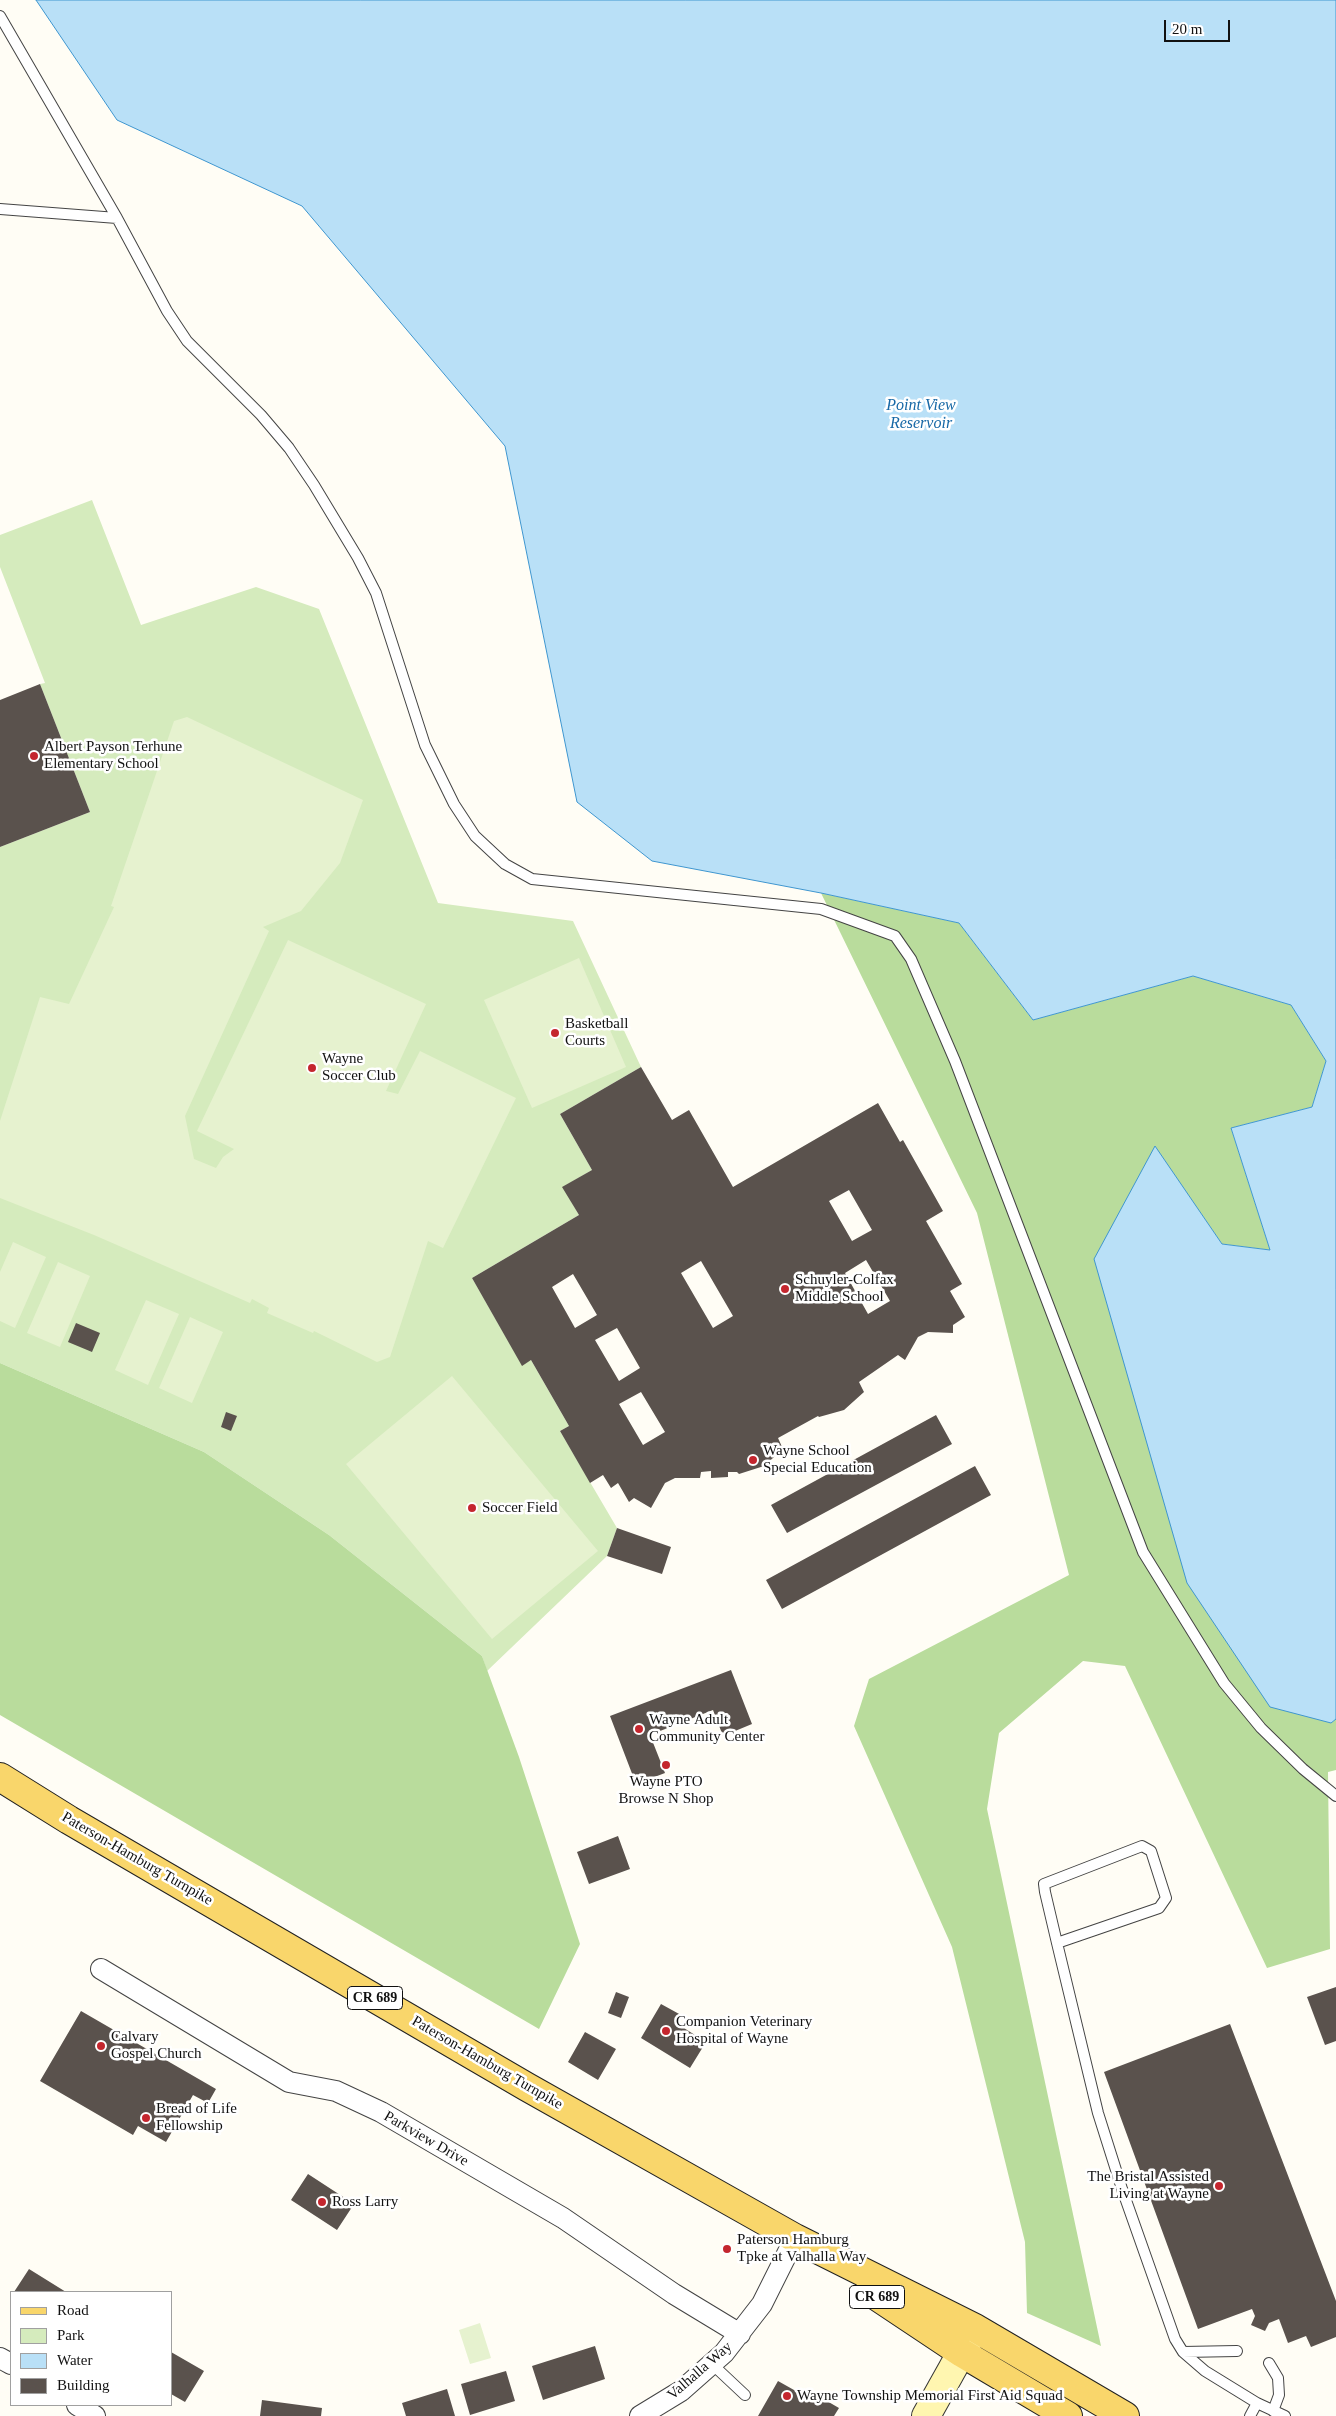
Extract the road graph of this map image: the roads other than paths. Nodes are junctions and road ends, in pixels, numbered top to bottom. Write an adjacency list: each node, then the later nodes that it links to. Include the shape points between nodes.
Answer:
1 (0, 16): 3 (lane)
2 (0, 209): 3 (lane)
3 (117, 218): 5 (lane, via 167,312 187,341 261,415 289,448 332,516 376,593 425,745 454,804 475,836 505,864 532,879 821,909 895,936 911,959 955,1061 1143,1552 1224,1683 1261,1728)
4 (0, 1777): 8 (main road, Paterson-Hamburg Turnpike / CR 689, via 527,2087)
5 (1336, 1796)
6 (1057, 1943): 6 (lane, via 1044,1884 1142,1846 1151,1851 1166,1898 1159,1908); 11 (lane, via 1098,2113 1148,2264)
7 (101, 1969): 10 (street, Parkview Drive, via 289,2082 336,2091 381,2112 562,2218 674,2294)
8 (795, 2238): 9 (main road, Paterson-Hamburg Turnpike / CR 689); 10 (street, Valhalla Way, via 762,2304); 13 (main road, Paterson-Hamburg Turnpike / CR 689, via 853,2281)
9 (975, 2328): 13 (street); 24 (main road, Paterson-Hamburg Turnpike / CR 689)
10 (740, 2334): 15 (street, Valhalla Way)
11 (1183, 2352): 12 (lane); 17 (lane, via 1205,2371)
12 (1238, 2352)
13 (962, 2353): 22 (street); 23 (main road, Paterson-Hamburg Turnpike / CR 689)
14 (1268, 2363): 19 (lane, via 1278,2378 1279,2395)
15 (712, 2364): 16 (lane); 21 (street, Valhalla Way, via 681,2391)
16 (745, 2395)
17 (1257, 2402): 19 (lane); 25 (lane)
18 (79, 2406): 20 (street)
19 (1273, 2410): 26 (lane)
20 (96, 2416)
21 (640, 2416)
22 (926, 2416)
23 (1068, 2416)
24 (1125, 2416)
25 (1250, 2416)
26 (1284, 2416)

